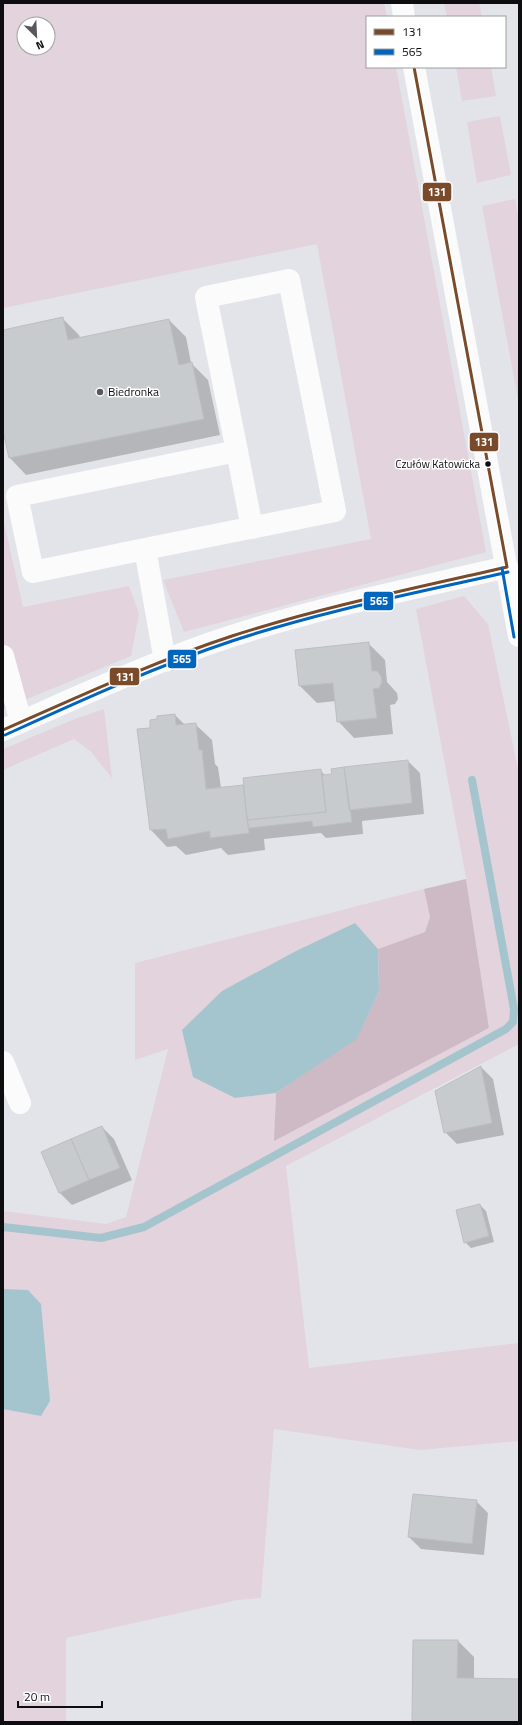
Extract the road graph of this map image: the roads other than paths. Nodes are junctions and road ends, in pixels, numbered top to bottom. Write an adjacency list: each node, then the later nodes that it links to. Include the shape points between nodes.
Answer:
1 (402, 3): 2 (main road)
2 (404, 16)
3 (414, 68): 7 (main road)
4 (237, 451): 5 (main road); 5 (main road, via 206,297 289,280 336,511); 6 (main road, via 17,496 33,572)
5 (252, 528): 6 (main road)
6 (145, 549): 10 (main road)
7 (507, 567): 8 (main road); 10 (main road, via 285,620 231,636)
8 (519, 636)
9 (3, 656): 11 (main road)
10 (164, 661): 11 (main road)
11 (12, 726)
12 (3, 1062): 13 (main road)
13 (20, 1103)

